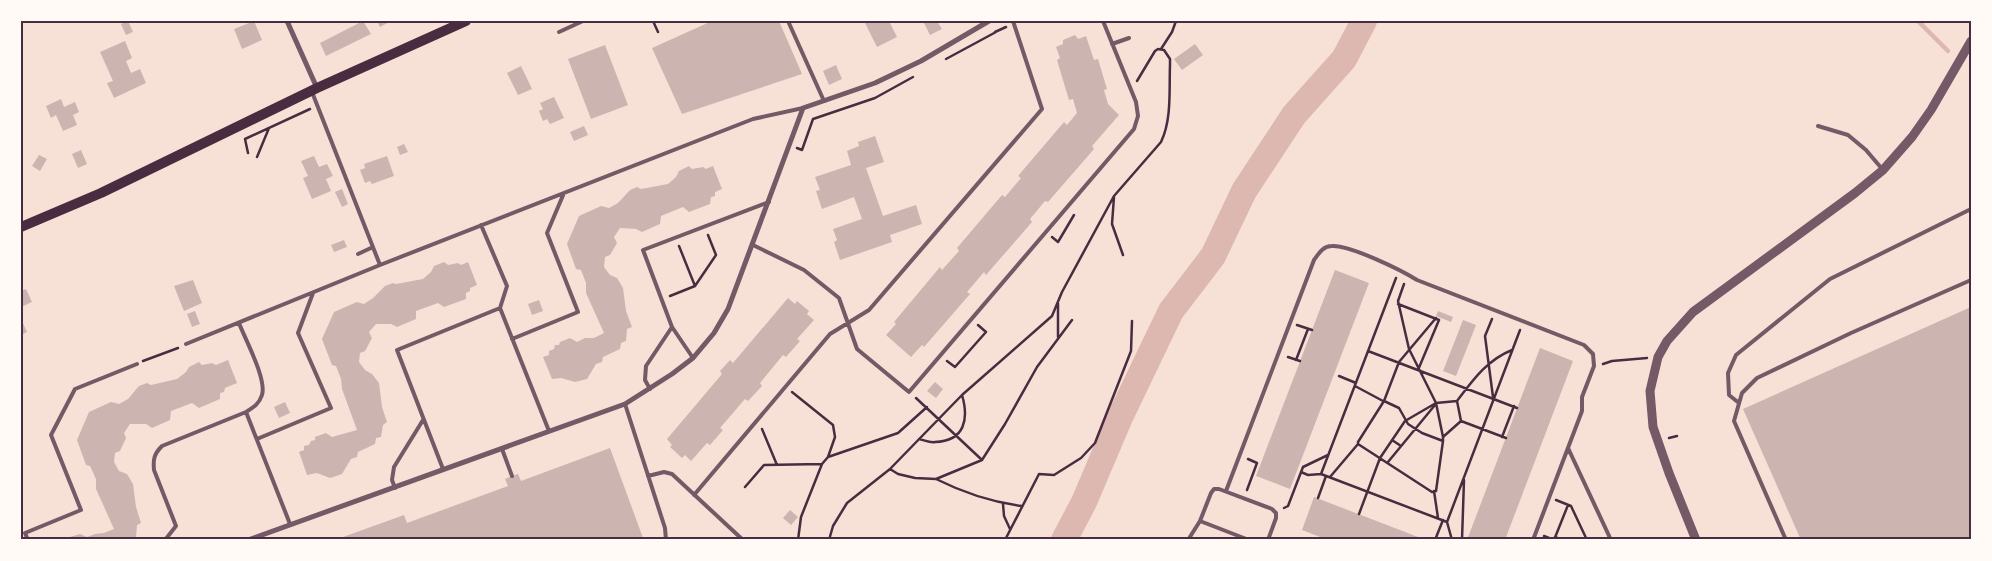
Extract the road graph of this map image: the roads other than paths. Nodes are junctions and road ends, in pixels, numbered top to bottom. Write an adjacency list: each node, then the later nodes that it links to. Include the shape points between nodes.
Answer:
1 (287, 21): 12 (street)
2 (466, 21): 12 (main road)
3 (582, 21): 8 (lane)
4 (788, 21): 13 (lane)
5 (989, 21): 13 (street, via 905,68)
6 (1103, 21): 11 (lane)
7 (1013, 22): 30 (lane, via 1042,109 869,310)
8 (559, 32)
9 (1129, 38): 11 (lane)
10 (1971, 42): 16 (street, via 1912,138)
11 (1112, 44): 30 (lane, via 1136,102 1138,116 1134,129 909,392 857,349)
12 (314, 89): 21 (main road, via 101,193); 23 (lane)
13 (824, 101): 14 (street)
14 (804, 108): 17 (lane, via 753,119); 18 (street)
15 (1818, 126): 16 (lane, via 1848,135)
16 (1883, 170): 63 (street, via 1694,312 1667,341 1658,357 1650,391 1653,427)
17 (564, 192): 20 (lane); 32 (lane, via 547,234 578,312)
18 (769, 202): 22 (street); 31 (lane, via 643,250)
19 (1971, 209): 37 (lane, via 1830,279 1736,355 1728,373 1729,395)
20 (481, 225): 25 (lane); 28 (lane, via 507,286)
21 (21, 227)
22 (753, 245): 30 (lane, via 804,270 839,298); 34 (street, via 728,309 714,333)
23 (373, 247): 24 (lane); 25 (lane)
24 (358, 254)
25 (380, 265): 27 (lane)
26 (1971, 280): 37 (lane, via 1757,378 1742,393)
27 (313, 293): 29 (lane); 42 (lane, via 298,333 331,408)
28 (500, 308): 32 (lane); 40 (lane, via 397,350)
29 (238, 323): 33 (lane); 39 (lane, via 263,381 263,393 257,405)
30 (848, 324): 50 (lane, via 830,334)
31 (672, 327): 34 (lane); 36 (lane, via 646,366 645,380)
32 (512, 339): 41 (lane)
33 (186, 344)
34 (693, 358): 36 (street)
35 (137, 364): 53 (lane, via 75,389 51,436 81,510 25,533)
36 (650, 389): 38 (street)
37 (1739, 403): 64 (lane, via 1734,421)
38 (625, 404): 41 (street); 47 (lane)
39 (246, 412): 42 (lane); 54 (lane, via 162,446 156,452 154,470 176,526)
40 (424, 420): 45 (lane); 48 (lane, via 394,467 392,480)
41 (548, 431): 44 (street)
42 (257, 439): 52 (lane)
43 (1568, 448): 49 (lane, via 1594,366 1593,354 1584,345 1417,280 1399,269 1342,247 1331,246 1320,250 1314,260); 61 (lane); 62 (lane)
44 (502, 449): 45 (street); 46 (lane)
45 (443, 469): 48 (street)
46 (512, 476)
47 (648, 476): 50 (lane, via 664,472 672,474); 56 (lane)
48 (395, 488): 52 (street)
49 (1226, 491): 51 (lane, via 1214,489 1210,493); 60 (lane, via 1276,513)
50 (694, 495): 57 (lane)
51 (1200, 521): 58 (lane); 59 (lane)
52 (290, 524): 55 (street)
53 (28, 540)
54 (165, 540)
55 (248, 540)
56 (666, 540)
57 (743, 540)
58 (1188, 540)
59 (1249, 540)
60 (1268, 540)
61 (1533, 540)
62 (1611, 540)
63 (1696, 540)
64 (1786, 540)

